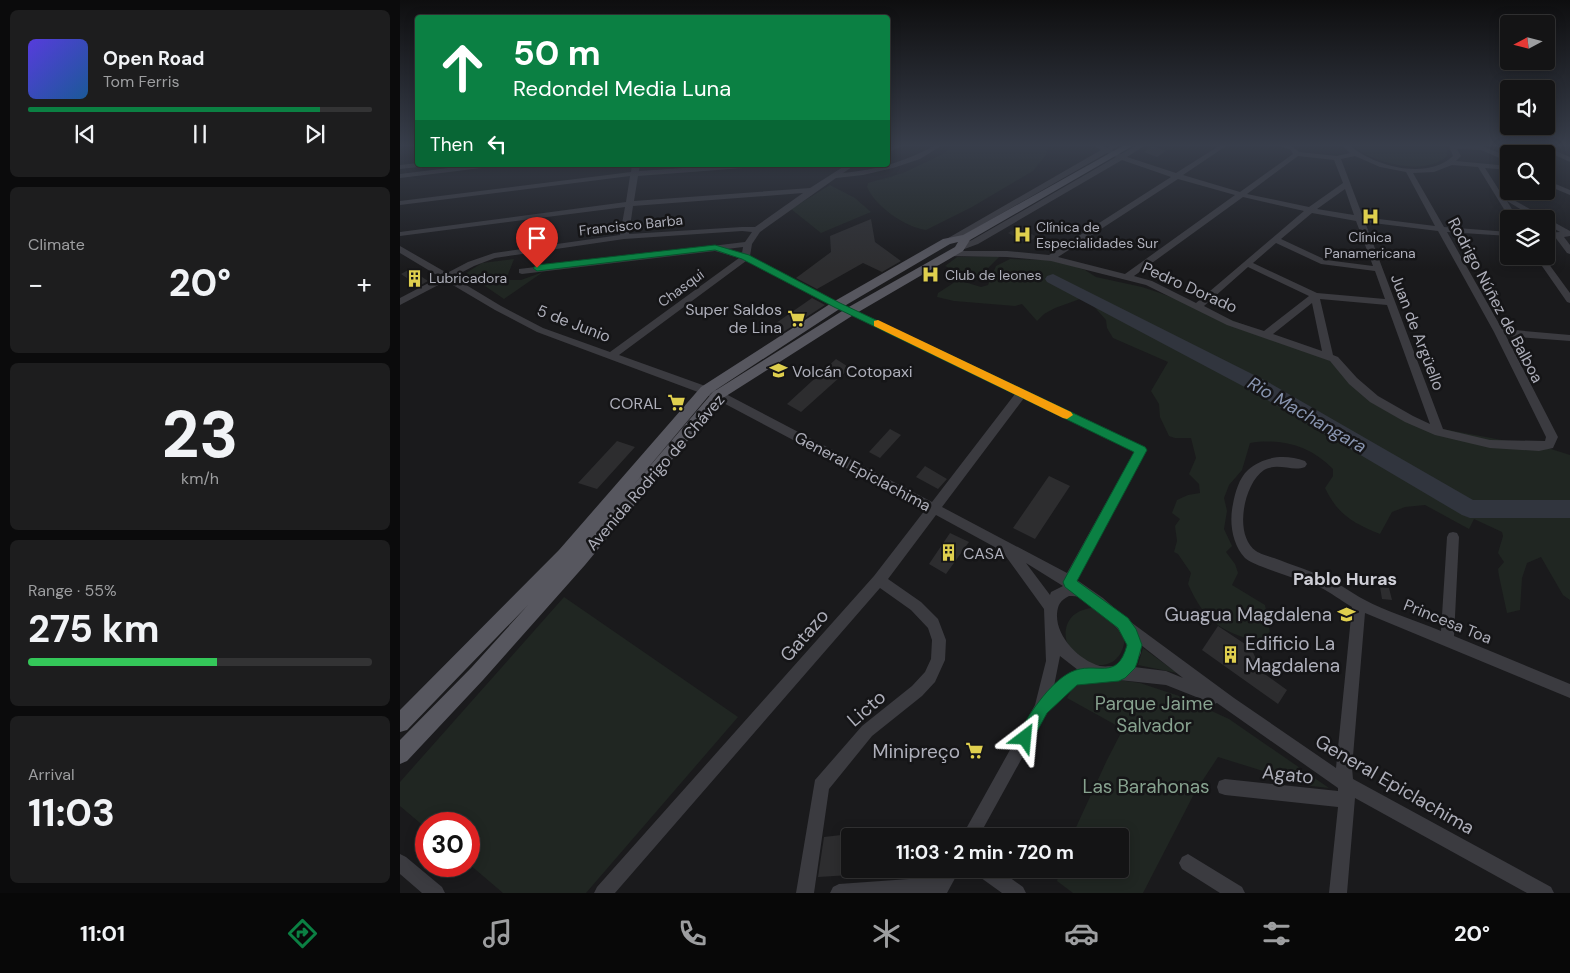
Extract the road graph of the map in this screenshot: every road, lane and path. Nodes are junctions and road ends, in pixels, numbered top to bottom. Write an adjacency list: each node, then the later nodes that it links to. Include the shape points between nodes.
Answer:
1 (540, 186): 18 (street)
2 (633, 186): 19 (street)
3 (819, 186): 14 (street)
4 (1053, 186): 35 (street, Avenida Rodrigo de Chávez)
5 (1061, 186): 33 (main road, Avenida Rodrigo de Chávez)
6 (1161, 186): 43 (street)
7 (1208, 186): 17 (street)
8 (1250, 186): 17 (street)
9 (1344, 186): 22 (street)
10 (1347, 186): 23 (street, Juan de Argüello)
11 (1417, 186): 26 (street, Rodrigo Núñez de Balboa)
12 (1493, 186): 16 (street)
13 (1555, 186): 15 (street)
14 (812, 190): 19 (street); 25 (street)
15 (1570, 193)
16 (1499, 194): 20 (street); 21 (street)
17 (1238, 195): 22 (street); 49 (street)
18 (400, 203)
19 (629, 204): 28 (street); 32 (street)
20 (1509, 210)
21 (1527, 210)
22 (1309, 211): 23 (street); 34 (street)
23 (1361, 220): 26 (street); 46 (street, Juan de Argüello)
24 (1555, 226): 29 (street)
25 (757, 230): 32 (street, Francisco Barba); 36 (street)
26 (1442, 230): 27 (street); 58 (street, Rodrigo Núñez de Balboa)
27 (1500, 233)
28 (400, 234)
29 (1570, 234): 31 (street)
30 (1555, 235): 31 (street)
31 (1558, 235): 40 (street)
32 (624, 237): 48 (street, Francisco Barba, via 494,256)
33 (970, 240): 35 (main road, Avenida Rodrigo de Chávez); 39 (main road, Avenida Rodrigo de Chávez); 41 (street, Pedro Dorado)
34 (1276, 240): 44 (street); 46 (street, via 1324,262)
35 (947, 241): 55 (main road, Avenida Rodrigo de Chávez)
36 (748, 244): 37 (street); 42 (street)
37 (715, 248): 42 (street); 47 (street)
38 (400, 250): 48 (street, 5 de Junio)
39 (954, 251): 41 (street, Pedro Dorado); 57 (main road, Avenida Rodrigo de Chávez)
40 (1570, 251)
41 (1007, 254): 43 (street, Pedro Dorado)
42 (742, 256): 55 (street); 61 (street, Chasqui)
43 (1051, 258): 49 (street, Pedro Dorado)
44 (1248, 264): 51 (street); 56 (street)
45 (1547, 265): 50 (street)
46 (1378, 269): 54 (street, Juan de Argüello)
47 (522, 271)
48 (448, 277): 53 (street, Francisco Barba); 61 (street, 5 de Junio, via 540,330)
49 (1127, 277): 56 (street, Pedro Dorado, via 1149,282)
50 (1566, 287): 52 (street)
51 (1316, 296): 54 (street); 59 (street); 62 (street)
52 (1570, 300)
53 (400, 302)
54 (1392, 302): 65 (street, Juan de Argüello)
55 (837, 305): 57 (street); 63 (main road, Avenida Rodrigo de Chávez)
56 (1197, 307): 59 (street, Pedro Dorado)
57 (851, 311): 63 (main road, Avenida Rodrigo de Chávez); 64 (street)
58 (1499, 332): 60 (street); 66 (street, Rodrigo Núñez de Balboa, via 1552,437)
59 (1266, 335): 62 (street, Pedro Dorado)
60 (1570, 338)
61 (612, 355): 63 (street, 5 de Junio)
62 (1328, 357): 65 (street, Pedro Dorado, via 1374,399)
63 (712, 393): 68 (street, General Epiclachima); 84 (main road, Avenida Rodrigo de Chávez, via 565,555); 85 (main road, Avenida Rodrigo de Chávez, via 566,575)
64 (1022, 393): 68 (street, Gatazo); 72 (street, via 1141,450)
65 (1439, 432): 66 (street, Pedro Dorado, via 1490,444)
66 (1548, 446)
67 (1301, 464): 74 (street, Princesa Toa, via 1282,461 1263,465 1250,475 1238,508 1239,536 1251,555 1326,584)
68 (935, 509): 70 (street, General Epiclachima); 71 (street, Gatazo)
69 (1453, 537): 78 (street)
70 (1007, 549): 72 (street, General Epiclachima, via 1036,561); 75 (street, General Epiclachima)
71 (879, 580): 96 (street, Gatazo); 97 (street, Licto, via 916,606 933,624 939,640 938,660 930,678 917,692 867,731 821,786)
72 (1069, 582): 73 (street, General Epiclachima)
73 (1082, 591): 75 (street, via 1068,590 1056,596); 76 (street)
74 (1359, 604): 78 (street, Princesa Toa); 86 (street, via 1344,768)
75 (1051, 607): 77 (street)
76 (1123, 623): 79 (street, via 1135,645 1130,663); 82 (street, General Epiclachima)
77 (1053, 635): 80 (street, via 1063,649 1085,667); 83 (street, via 1053,661)
78 (1447, 639): 81 (street, Princesa Toa)
79 (1119, 673): 80 (street); 82 (street, General Epiclachima, via 1166,678)
80 (1102, 674): 83 (street, via 1074,678)
81 (1570, 691)
82 (1229, 703): 86 (street, General Epiclachima)
83 (1042, 708): 89 (street)
84 (400, 723)
85 (400, 754)
86 (1346, 784): 88 (street); 102 (street, General Epiclachima)
87 (1225, 787): 88 (street, Agato)
88 (1347, 800): 101 (street)
89 (974, 828)
90 (400, 862): 95 (street)
91 (1188, 863): 100 (street)
92 (946, 878): 94 (street)
93 (996, 878): 99 (street)
94 (940, 889): 98 (street)
95 (436, 893)
96 (603, 893)
97 (805, 893)
98 (839, 893)
99 (1017, 893)
100 (1236, 893)
101 (1338, 893)
102 (1545, 893)

